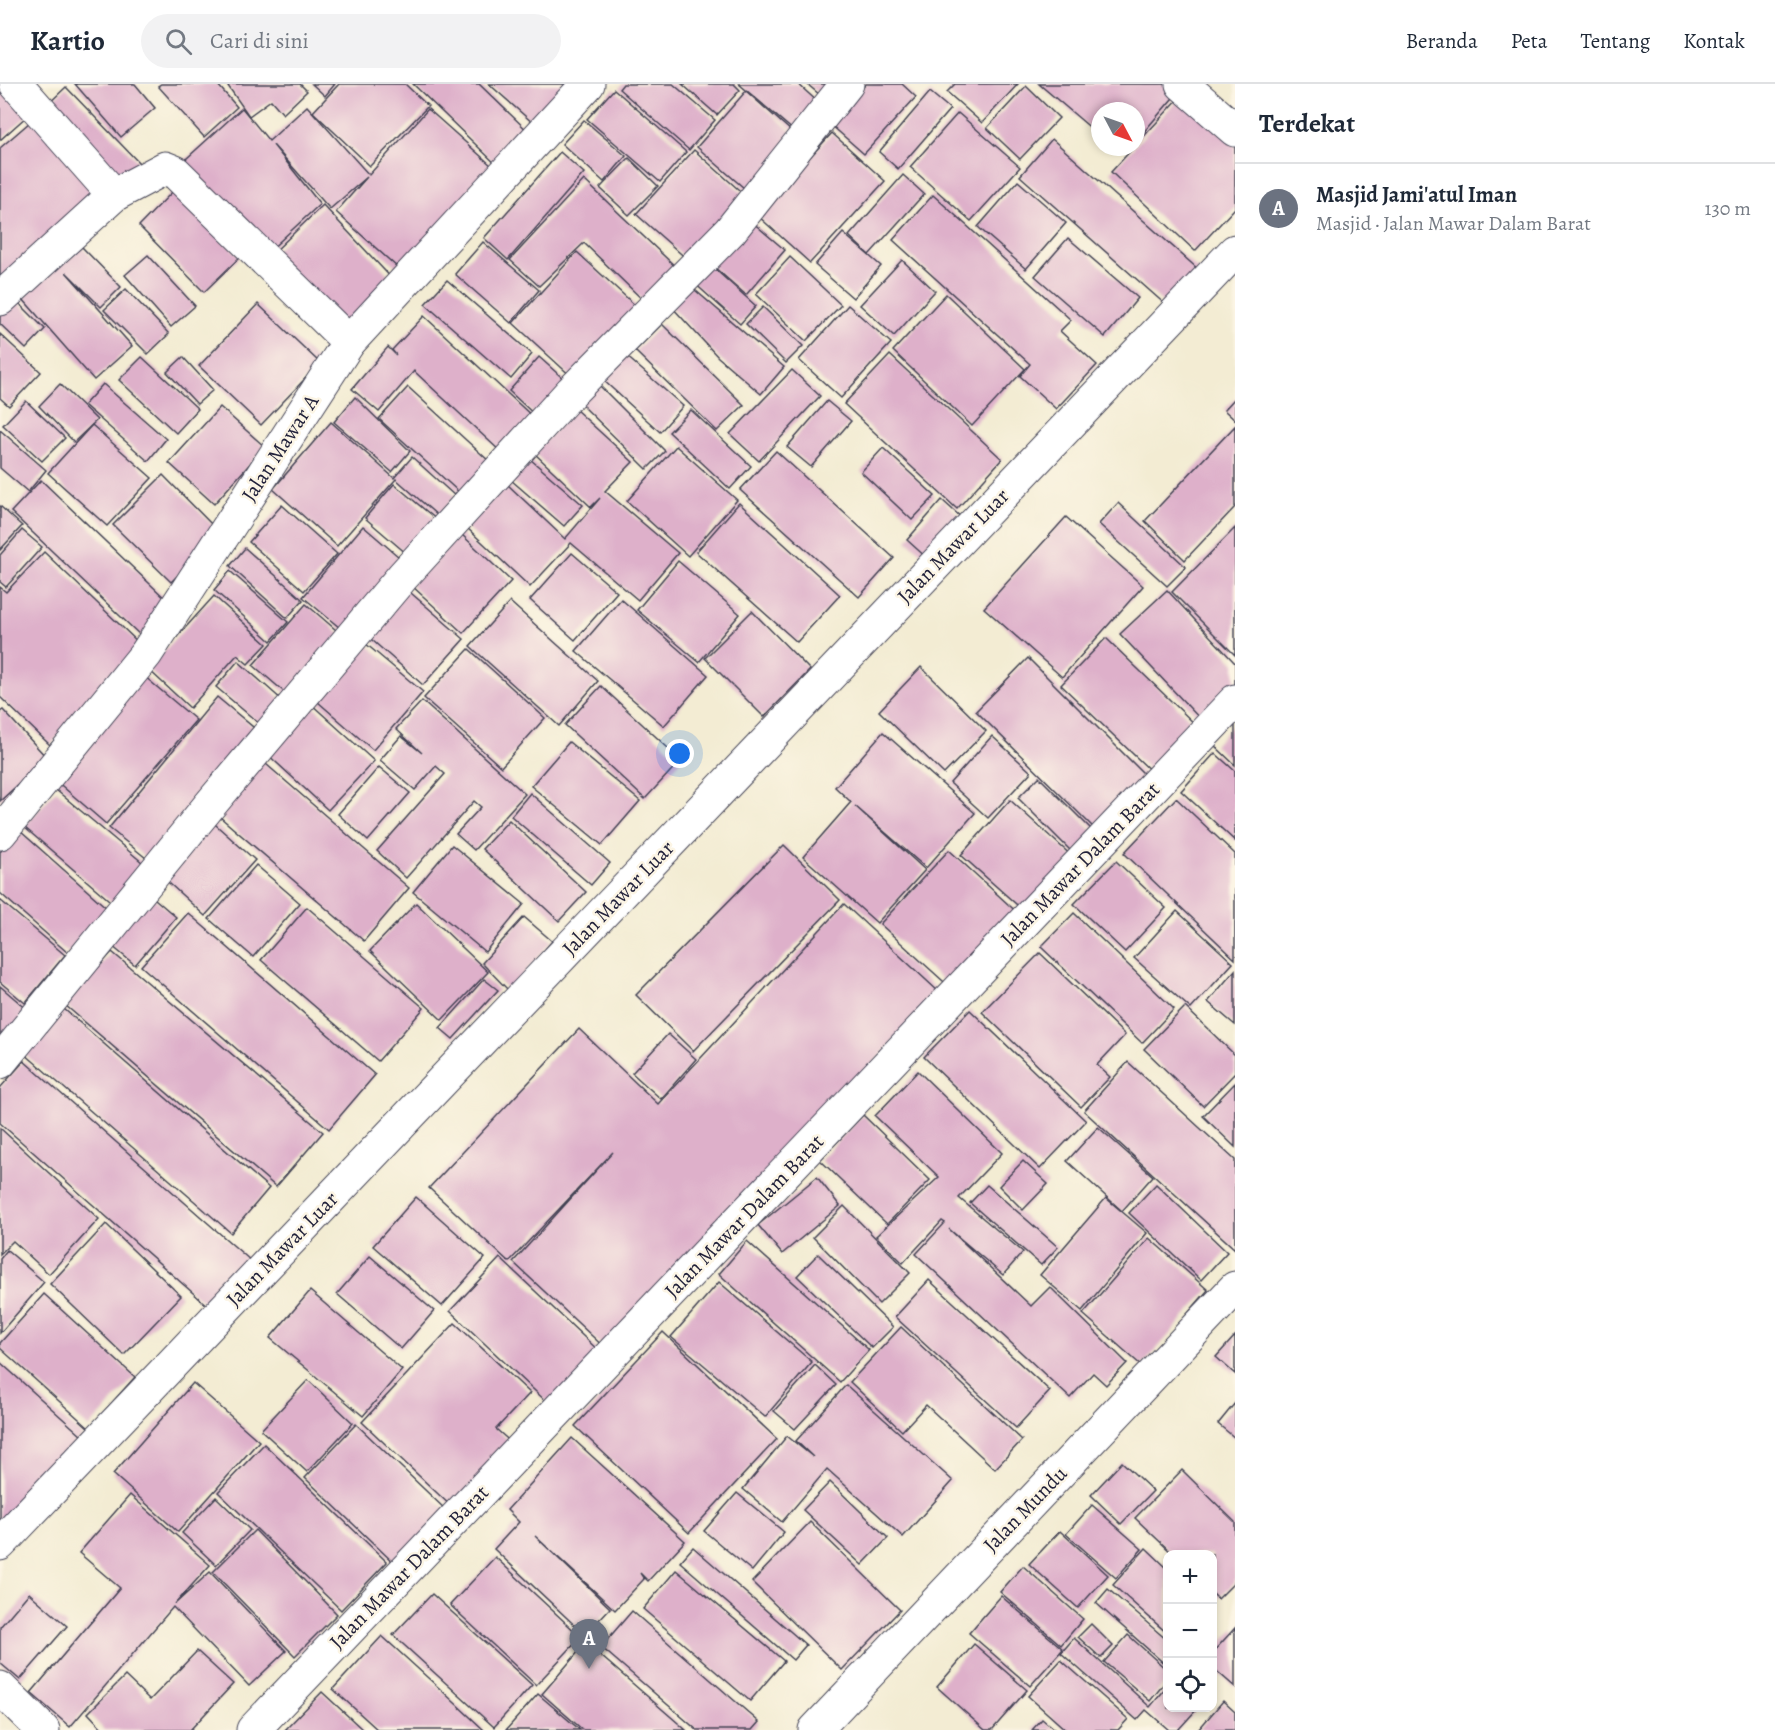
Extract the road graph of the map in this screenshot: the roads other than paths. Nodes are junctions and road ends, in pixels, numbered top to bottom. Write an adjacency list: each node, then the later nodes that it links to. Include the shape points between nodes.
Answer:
1 (16, 84): 6 (street)
2 (588, 84): 9 (street, Jalan Mawar A)
3 (847, 84): 12 (street, via 730,231 572,391 403,576)
4 (1182, 84): 5 (street)
5 (1235, 130)
6 (114, 195): 8 (street); 9 (street, via 157,171 165,168 175,172)
7 (1235, 251): 14 (street, Jalan Mawar Luar)
8 (0, 299)
9 (349, 342): 11 (street, Jalan Mawar A, via 146,654)
10 (1235, 701): 17 (street, Jalan Mawar Dalam Barat)
11 (0, 833)
12 (0, 1062)
13 (1235, 1288): 18 (street, Jalan Mundu)
14 (0, 1544)
15 (0, 1688): 16 (street)
16 (43, 1730)
17 (253, 1730)
18 (815, 1730)

